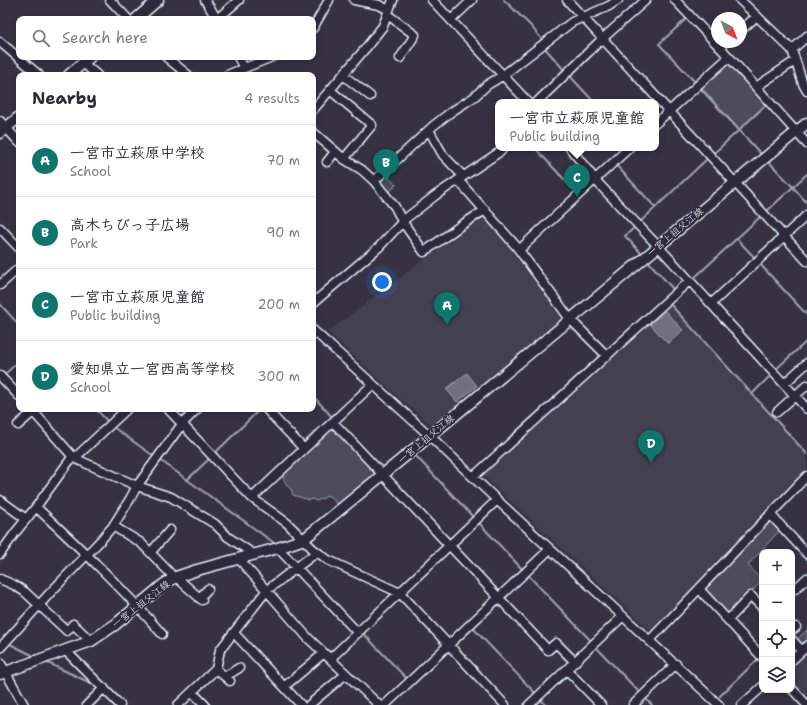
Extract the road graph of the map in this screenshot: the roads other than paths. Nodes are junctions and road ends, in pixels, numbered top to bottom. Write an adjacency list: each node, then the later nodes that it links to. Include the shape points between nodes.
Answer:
1 (110, 0): 16 (street)
2 (158, 0): 17 (main road)
3 (205, 0): 18 (street)
4 (239, 0): 19 (street)
5 (329, 0): 23 (street)
6 (354, 0): 15 (street, via 379,5)
7 (393, 0): 15 (street)
8 (432, 0): 22 (street)
9 (472, 0): 22 (street)
10 (566, 0): 21 (street)
11 (618, 0): 21 (street)
12 (646, 0): 27 (street)
13 (675, 0): 25 (street)
14 (740, 0): 20 (street)
15 (388, 13): 33 (street, via 414,35); 46 (street, via 383,26)
16 (125, 16)
17 (139, 16)
18 (215, 16)
19 (220, 16)
20 (757, 16): 24 (street); 30 (street)
21 (582, 17): 27 (street); 47 (street)
22 (451, 20): 47 (street)
23 (316, 23)
24 (747, 25)
25 (711, 34)
26 (807, 36): 30 (street)
27 (602, 39): 53 (street); 54 (street)
28 (0, 42): 31 (street)
29 (723, 48): 32 (street)
30 (792, 50): 39 (street)
31 (16, 56)
32 (729, 57): 48 (street); 57 (street)
33 (400, 58)
34 (21, 60): 41 (street)
35 (87, 60): 42 (main road); 43 (street)
36 (170, 60): 44 (street)
37 (240, 60): 40 (street)
38 (264, 60): 40 (street)
39 (795, 61): 48 (street); 50 (street)
40 (244, 68): 45 (street)
41 (35, 72)
42 (73, 72)
43 (96, 72)
44 (184, 72)
45 (234, 72)
46 (343, 75): 49 (street); 51 (street)
47 (502, 76): 52 (street); 62 (street)
48 (756, 87): 63 (street)
49 (330, 90): 56 (street); 71 (street, via 372,125)
50 (807, 91)
51 (370, 96)
52 (525, 99)
53 (540, 99)
54 (657, 99)
55 (659, 101): 57 (street)
56 (316, 106)
57 (669, 112): 59 (street); 76 (street)
58 (16, 119): 61 (main road)
59 (659, 120)
60 (807, 123): 63 (main road, 一宮上祖父江線)
61 (2, 127): 65 (street)
62 (428, 130): 73 (street); 75 (street)
63 (796, 132): 66 (street); 76 (main road, 一宮上祖父江線)
64 (316, 135): 70 (street)
65 (16, 139)
66 (807, 144)
67 (501, 151): 73 (street)
68 (573, 151): 74 (street)
69 (626, 151): 74 (street)
70 (335, 152): 71 (street); 72 (street)
71 (344, 159): 75 (street)
72 (327, 162)
73 (460, 178): 77 (street); 79 (street)
74 (596, 179): 83 (street); 84 (street)
75 (374, 181): 79 (street)
76 (734, 183): 81 (street); 83 (main road, 一宮上祖父江線)
77 (485, 210): 79 (street, via 424,252); 84 (street)
78 (807, 215): 81 (street)
79 (402, 221): 89 (street, via 379,246)
80 (0, 228): 82 (street)
81 (784, 236): 85 (street); 90 (street)
82 (16, 245)
83 (658, 246): 87 (street); 91 (main road, 一宮上祖父江線)
84 (519, 250): 91 (street)
85 (807, 261)
86 (16, 271): 88 (street)
87 (689, 281): 90 (street); 93 (street)
88 (0, 285)
89 (316, 300)
90 (710, 304): 96 (street)
91 (570, 319): 93 (street); 112 (main road, 一宮上祖父江線)
92 (316, 333): 97 (street)
93 (607, 356): 117 (street)
94 (807, 363): 96 (street)
95 (0, 376): 99 (street)
96 (784, 384): 100 (street)
97 (372, 385): 109 (street); 112 (street)
98 (807, 385): 100 (street)
99 (16, 393)
100 (795, 396): 101 (street); 108 (street)
101 (807, 409)
102 (30, 412): 111 (street)
103 (34, 412): 114 (street)
104 (124, 412): 114 (street)
105 (171, 412): 110 (street)
106 (194, 412): 110 (street)
107 (269, 412): 113 (street)
108 (777, 412)
109 (333, 422): 113 (street); 115 (street)
110 (182, 424): 118 (street); 119 (street)
111 (18, 425)
112 (430, 436): 115 (main road, 一宮上祖父江線); 117 (street)
113 (304, 449): 119 (street)
114 (74, 458): 118 (street); 122 (street)
115 (383, 475): 127 (main road, 一宮上祖父江線); 128 (street)
116 (807, 476): 123 (street)
117 (473, 477): 121 (street)
118 (137, 486): 125 (street); 134 (street, via 171,497 215,524 228,537)
119 (252, 498): 127 (street, via 287,523)
120 (0, 500): 124 (street)
121 (497, 500): 128 (street); 130 (street)
122 (36, 507): 124 (street); 136 (street)
123 (770, 514): 135 (street); 143 (street)
124 (26, 519): 133 (street)
125 (112, 526): 131 (street); 136 (street)
126 (170, 530): 131 (street)
127 (304, 539): 129 (main road, 一宮上祖父江線); 132 (street)
128 (450, 546): 146 (street); 147 (street)
129 (278, 548): 134 (main road, 一宮上祖父江線); 138 (street)
130 (550, 549): 147 (street); 151 (street)
131 (151, 552): 139 (street)
132 (318, 552): 138 (street); 146 (street, via 328,560)
133 (0, 554)
134 (254, 554): 137 (main road, 一宮上祖父江線)
135 (807, 554)
136 (88, 555): 149 (street); 150 (street)
137 (239, 559): 139 (main road, 一宮上祖父江線); 145 (street)
138 (297, 568): 145 (street); 154 (street)
139 (175, 578): 142 (street, via 201,599); 150 (main road, 一宮上祖父江線)
140 (807, 578): 144 (street)
141 (0, 580): 149 (street, via 26,592)
142 (208, 589)
143 (699, 589): 152 (street); 156 (street)
144 (796, 589)
145 (267, 590): 153 (street); 164 (street)
146 (400, 593): 154 (street); 159 (street)
147 (499, 597): 159 (street); 167 (street, via 548,650 556,643)
148 (759, 604): 152 (street, via 751,596)
149 (39, 605): 157 (street, via 67,631 73,624); 160 (street)
150 (138, 605): 155 (street); 157 (main road, 一宮上祖父江線)
151 (623, 616): 156 (street); 167 (street)
152 (728, 620): 163 (street)
153 (234, 633): 170 (street, via 220,650); 174 (street)
154 (358, 633): 164 (street)
155 (162, 634)
156 (650, 640): 168 (street)
157 (91, 641): 162 (main road, 一宮上祖父江線)
158 (795, 642): 161 (street)
159 (449, 645): 187 (street); 188 (street)
160 (0, 648)
161 (804, 648): 165 (street)
162 (65, 650): 172 (main road, 一宮上祖父江線); 175 (street)
163 (759, 654)
164 (327, 656): 173 (street); 174 (street)
165 (795, 657)
166 (0, 662): 172 (street)
167 (575, 662): 171 (street)
168 (676, 664): 191 (street); 192 (street)
169 (239, 668): 170 (street, via 228,679)
170 (216, 669): 177 (street)
171 (567, 670): 189 (street); 190 (street)
172 (3, 673): 179 (street)
173 (346, 674): 185 (street); 186 (street)
174 (285, 686): 184 (street)
175 (104, 688): 180 (street); 181 (street)
176 (759, 690): 193 (street)
177 (192, 692): 182 (street); 183 (street)
178 (795, 692): 194 (street)
179 (22, 704)
180 (87, 705)
181 (120, 705)
182 (178, 705)
183 (205, 705)
184 (301, 705)
185 (309, 705)
186 (379, 705)
187 (385, 705)
188 (505, 705)
189 (529, 705)
190 (601, 705)
191 (633, 705)
192 (720, 705)
193 (742, 705)
194 (807, 705)

